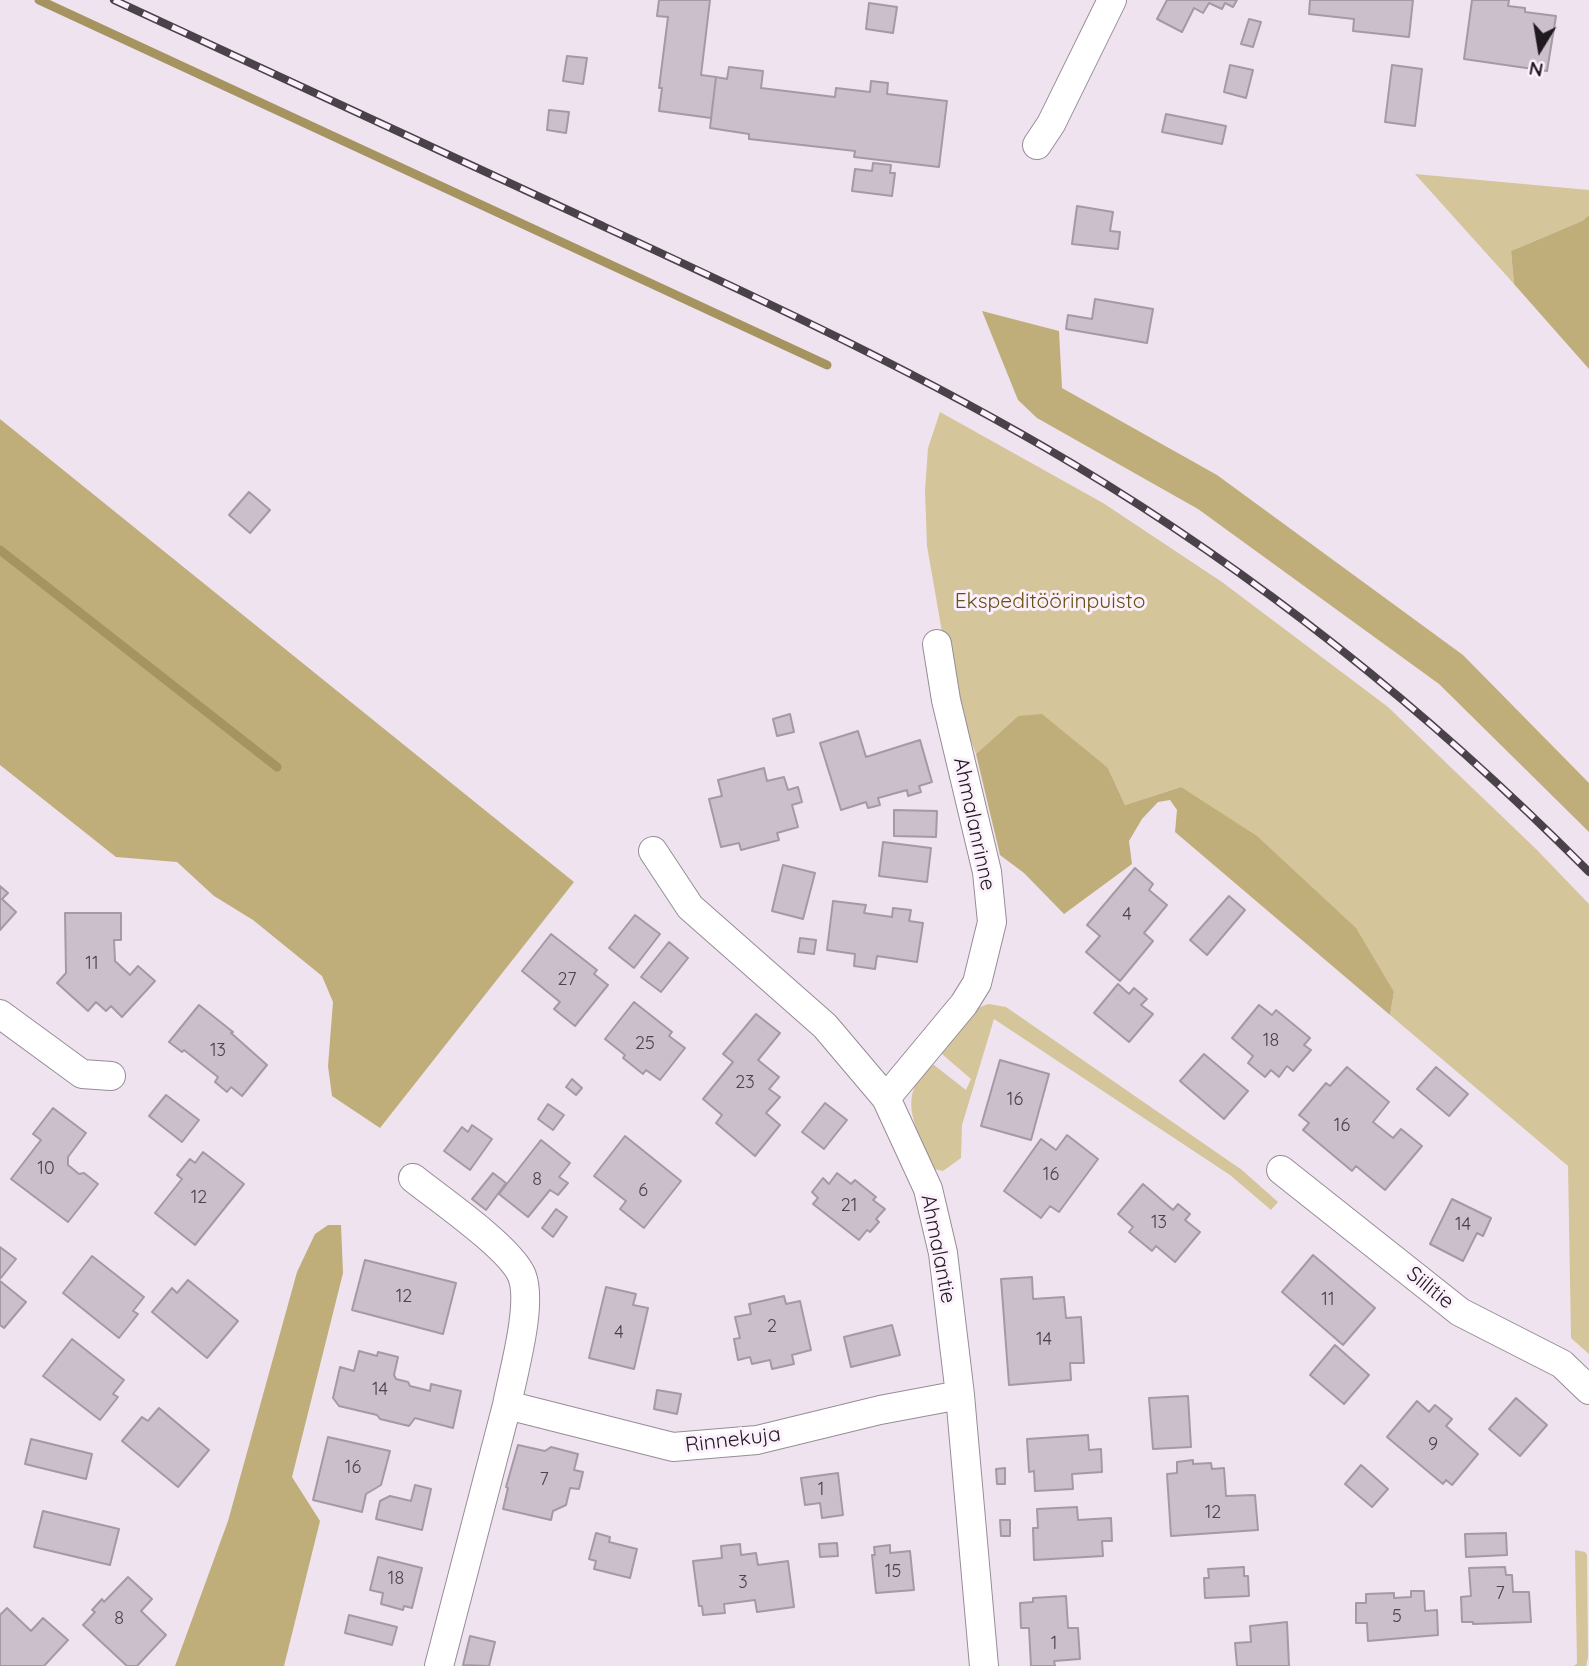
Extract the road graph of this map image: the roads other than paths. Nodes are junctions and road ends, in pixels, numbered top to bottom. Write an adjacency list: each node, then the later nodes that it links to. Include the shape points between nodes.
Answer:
1 (1112, 0): 2 (street)
2 (1037, 145)
3 (937, 644): 7 (street, Ahmalanrinne, via 987,872 992,922 977,983)
4 (653, 851): 7 (street, Ahmalantie, via 690,907 825,1026)
5 (0, 1014): 6 (street, via 82,1074)
6 (111, 1076)
7 (886, 1098): 11 (street, Ahmalantie, via 928,1189 943,1253)
8 (1280, 1170): 10 (street, Siilitie, via 1460,1312 1562,1364)
9 (413, 1178): 12 (street, via 506,1252 522,1277 525,1311)
10 (1589, 1390)
11 (960, 1395): 12 (street, Rinnekuja, via 757,1440 673,1447); 14 (street, Ahmalantie)
12 (506, 1405): 13 (street)
13 (439, 1666)
14 (984, 1666)

